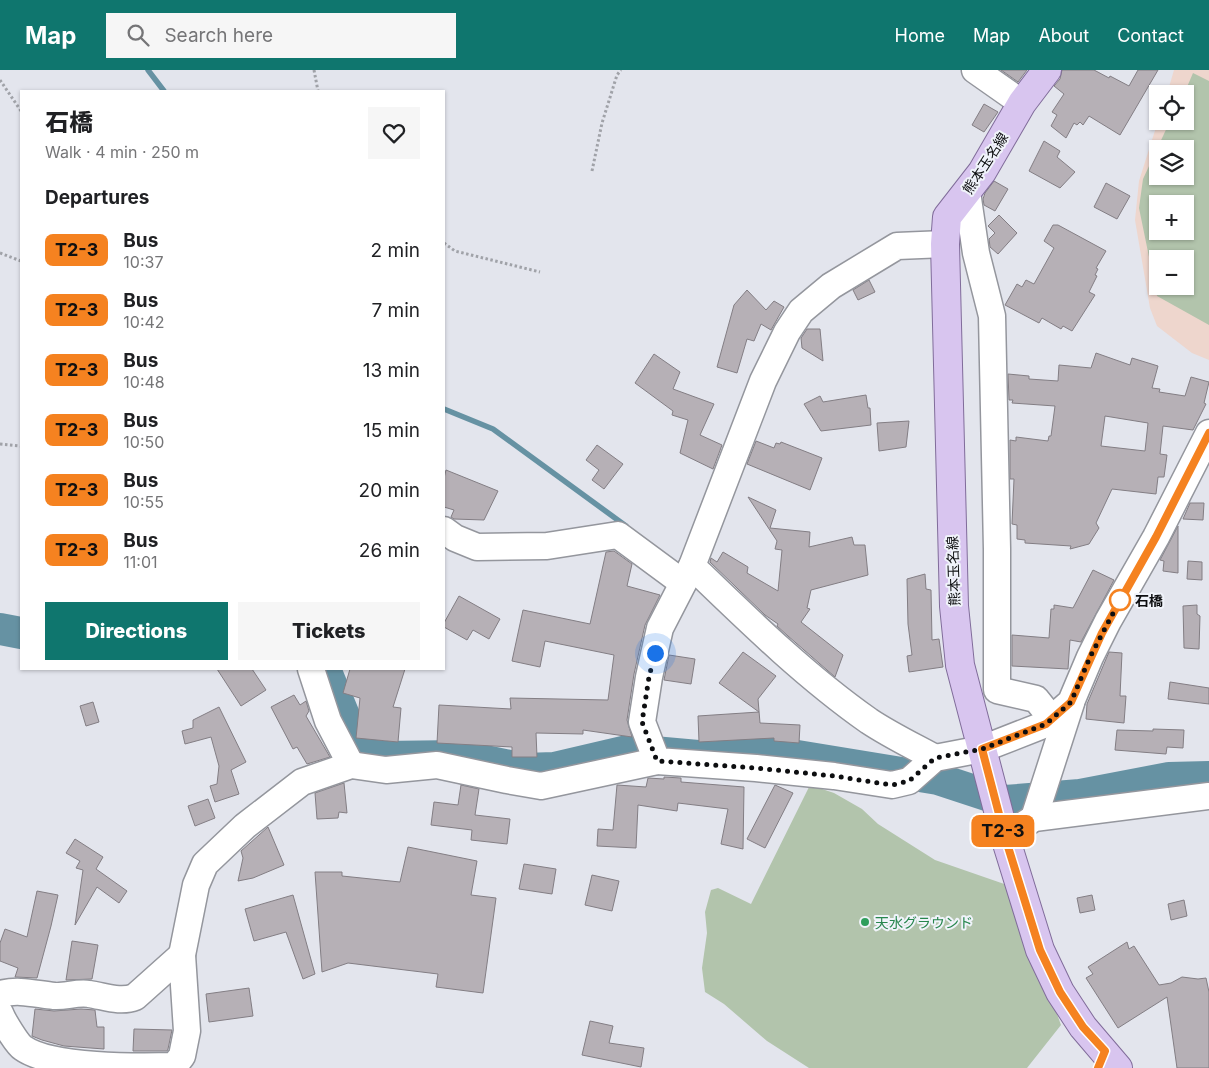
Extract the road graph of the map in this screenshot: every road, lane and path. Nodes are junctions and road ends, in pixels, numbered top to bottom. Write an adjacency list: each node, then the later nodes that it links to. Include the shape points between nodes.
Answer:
1 (314, 70): 6 (path)
2 (621, 70): 9 (path, via 602,123)
3 (975, 70): 7 (street)
4 (1047, 70): 7 (main road, 熊本玉名線)
5 (0, 80): 8 (path)
6 (318, 90)
7 (1022, 103): 10 (main road, 熊本玉名線)
8 (20, 110)
9 (592, 171)
10 (967, 192): 12 (main road, 熊本玉名線, via 948,217); 22 (street, via 976,253 992,316 997,690 1036,699)
11 (445, 244): 15 (path, via 455,251)
12 (945, 244): 20 (street, via 898,246 831,286 801,311 763,381); 23 (main road, 熊本玉名線, via 954,606 960,665)
13 (0, 253): 14 (path)
14 (20, 261)
15 (540, 272)
16 (1209, 433): 22 (street)
17 (0, 444): 18 (path)
18 (20, 446)
19 (445, 531): 20 (street, via 477,546 547,546 618,535)
20 (688, 574): 24 (street, via 660,628 649,677 642,722); 25 (street, via 870,721)
21 (311, 670): 26 (street, via 328,721)
22 (1062, 710): 23 (street, via 1046,724); 28 (street)
23 (982, 749): 25 (street); 29 (main road, 熊本玉名線)
24 (653, 753): 25 (street, via 892,785 909,781); 26 (street, via 541,786 437,765 386,770)
25 (932, 761)
26 (351, 765): 30 (street, via 302,782 244,826 205,864 196,885)
27 (1209, 796): 28 (street)
28 (1035, 813): 29 (street)
29 (1002, 825): 33 (main road, 熊本玉名線, via 1040,950 1060,992)
30 (182, 956): 31 (street, via 128,1000 86,994); 32 (street, via 187,1031 182,1056 174,1066 126,1067 45,1058 22,1048)
31 (0, 994)
32 (0, 1013)
33 (1107, 1062)

